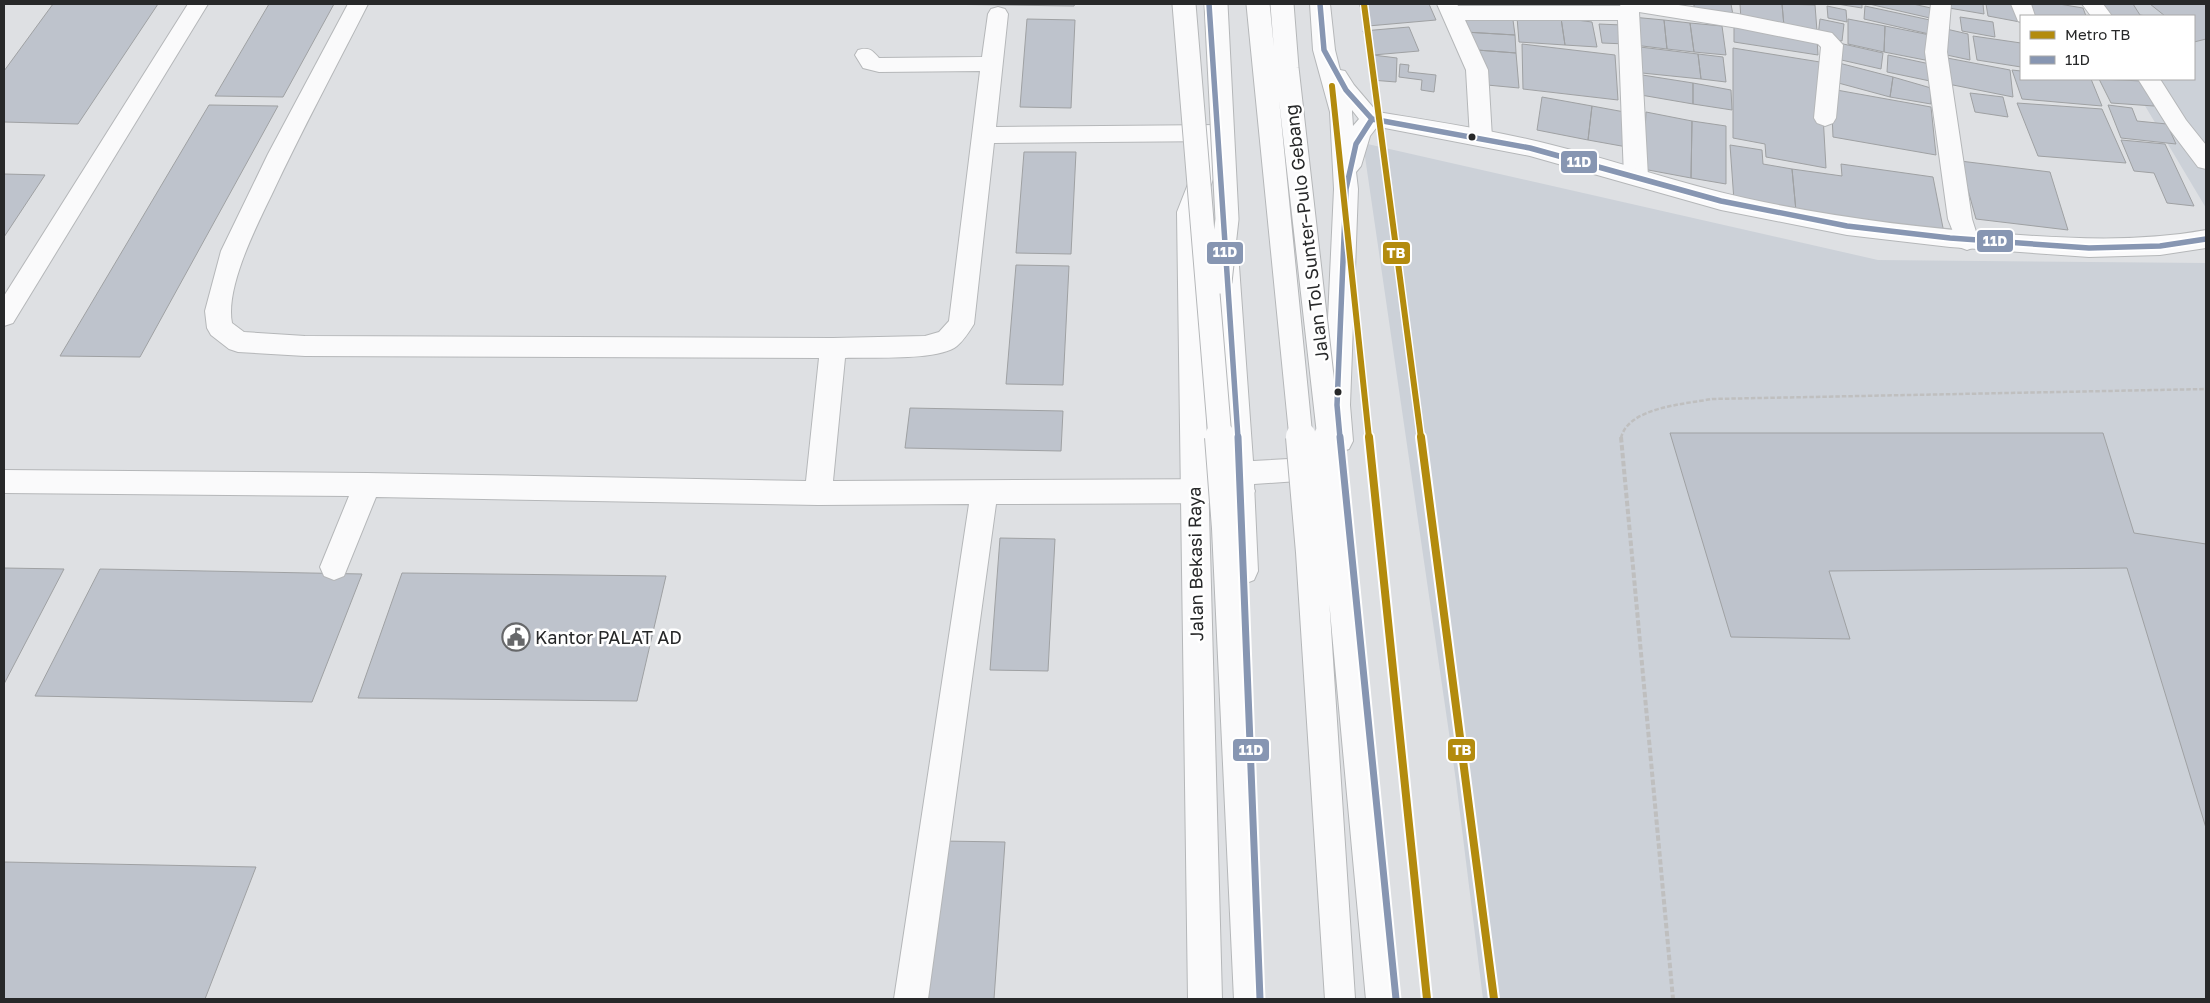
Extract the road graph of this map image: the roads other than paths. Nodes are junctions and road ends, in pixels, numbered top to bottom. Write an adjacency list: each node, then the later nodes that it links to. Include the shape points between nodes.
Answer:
1 (198, 4): 30 (main road)
2 (358, 4): 32 (main road, via 233,251 217,311 220,328 238,342 305,346)
3 (1184, 4): 31 (main road, bridge)
4 (1209, 4): 22 (main road, Jalan Bekasi Raya)
5 (1216, 4): 31 (main road, bridge, via 1226,219 1221,274)
6 (1258, 4): 45 (main road, bridge, via 1294,350 1310,542)
7 (1282, 4): 46 (main road, Jalan Tol Sunter–Pulo Gebang, bridge, via 1338,520)
8 (1320, 4): 16 (main road)
9 (1941, 4): 29 (main road, via 1936,52 1960,219)
10 (2092, 4): 15 (main road)
11 (1630, 7): 12 (main road); 13 (main road); 26 (main road)
12 (1449, 8): 24 (main road, via 1477,70)
13 (1738, 13): 20 (main road, via 1825,38 1832,45)
14 (998, 14): 18 (main road)
15 (2101, 15)
16 (1324, 50): 21 (main road, via 1346,90); 27 (main road, via 1341,112)
17 (866, 55): 18 (main road, via 871,63 878,64)
18 (992, 64): 23 (main road)
19 (2150, 80): 25 (main road)
20 (1825, 118)
21 (1372, 119): 24 (main road); 27 (main road, via 1360,133 1351,156)
22 (1219, 133): 23 (main road); 35 (main road, Jalan Bekasi Raya); 38 (main road, Jalan Bekasi Raya, via 1189,212)
23 (984, 135): 32 (main road, via 961,324 947,340 925,346)
24 (1481, 138): 26 (main road, via 1552,153)
25 (2206, 161)
26 (1636, 177): 29 (main road, via 1777,214)
27 (1346, 190): 33 (main road, via 1337,405)
28 (2206, 239): 29 (main road, via 2168,245 2110,247)
29 (1967, 241)
30 (4, 316)
31 (1212, 320): 43 (main road, bridge, via 1228,528)
32 (833, 348): 39 (main road)
33 (1343, 466): 35 (main road); 47 (main road)
34 (4, 482): 36 (main road)
35 (1240, 482): 38 (main road); 44 (main road, Jalan Bekasi Raya)
36 (367, 484): 39 (main road); 40 (main road)
37 (984, 492): 38 (main road); 39 (main road); 41 (main road)
38 (1194, 492): 42 (main road, Jalan Bekasi Raya)
39 (818, 493)
40 (334, 567)
41 (911, 999)
42 (1205, 999)
43 (1249, 999)
44 (1260, 999)
45 (1340, 999)
46 (1381, 999)
47 (1396, 999)

